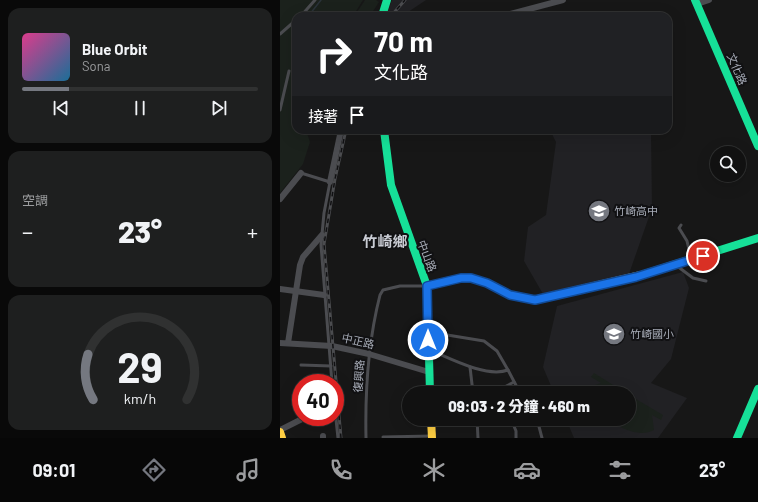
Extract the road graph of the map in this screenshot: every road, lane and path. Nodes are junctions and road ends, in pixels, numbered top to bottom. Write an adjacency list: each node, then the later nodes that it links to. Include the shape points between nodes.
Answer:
1 (314, 0): 6 (lane)
2 (387, 0): 7 (street)
3 (563, 0): 8 (street)
4 (709, 0): 5 (street)
5 (696, 2): 15 (street, 文化路)
6 (304, 12)
7 (383, 12)
8 (518, 12)
9 (292, 24): 10 (lane)
10 (280, 34)
11 (290, 71): 12 (lane)
12 (280, 110)
13 (340, 134): 17 (street)
14 (385, 134): 25 (street, 中山路, via 391,185)
15 (758, 146)
16 (302, 173): 17 (lane); 18 (street)
17 (330, 182): 20 (lane)
18 (280, 199)
19 (680, 225): 22 (lane)
20 (322, 235): 27 (street, via 303,257); 28 (lane)
21 (758, 238): 22 (street)
22 (691, 260): 23 (street)
23 (676, 265): 24 (lane, via 694,278); 25 (street, via 636,277 535,300 510,295 471,278)
24 (706, 281)
25 (427, 286): 29 (street, 中山路); 34 (lane, 復興路, via 400,286 383,290)
26 (280, 289): 27 (street)
27 (296, 291): 28 (street); 31 (street)
28 (324, 295): 32 (lane)
29 (428, 332): 33 (street, 中山路); 38 (lane, via 484,341 497,351)
30 (280, 343): 31 (street, 中正路)
31 (288, 343): 32 (street, 中正路)
32 (329, 345): 34 (street, 中正路); 36 (lane)
33 (428, 349): 37 (lane); 39 (street, 中山路)
34 (369, 354): 39 (street, 中正路); 58 (lane, 復興路)
35 (301, 365): 36 (lane)
36 (331, 366): 40 (lane)
37 (470, 367): 38 (lane, via 494,372); 43 (lane)
38 (508, 370): 41 (lane)
39 (429, 372): 42 (street, 中山路)
40 (331, 374)
41 (514, 382): 44 (lane); 45 (lane)
42 (430, 386)
43 (472, 386)
44 (506, 386)
45 (516, 386)
46 (758, 389): 62 (street)
47 (292, 425): 53 (street)
48 (337, 426): 57 (lane)
49 (431, 426): 55 (street)
50 (477, 426): 59 (lane)
51 (514, 426): 60 (lane)
52 (539, 426): 61 (lane)
53 (280, 431): 56 (street)
54 (384, 437): 55 (lane)
55 (432, 437)
56 (282, 438)
57 (338, 438)
58 (366, 438)
59 (478, 438)
60 (516, 438)
61 (542, 438)
62 (737, 438)

